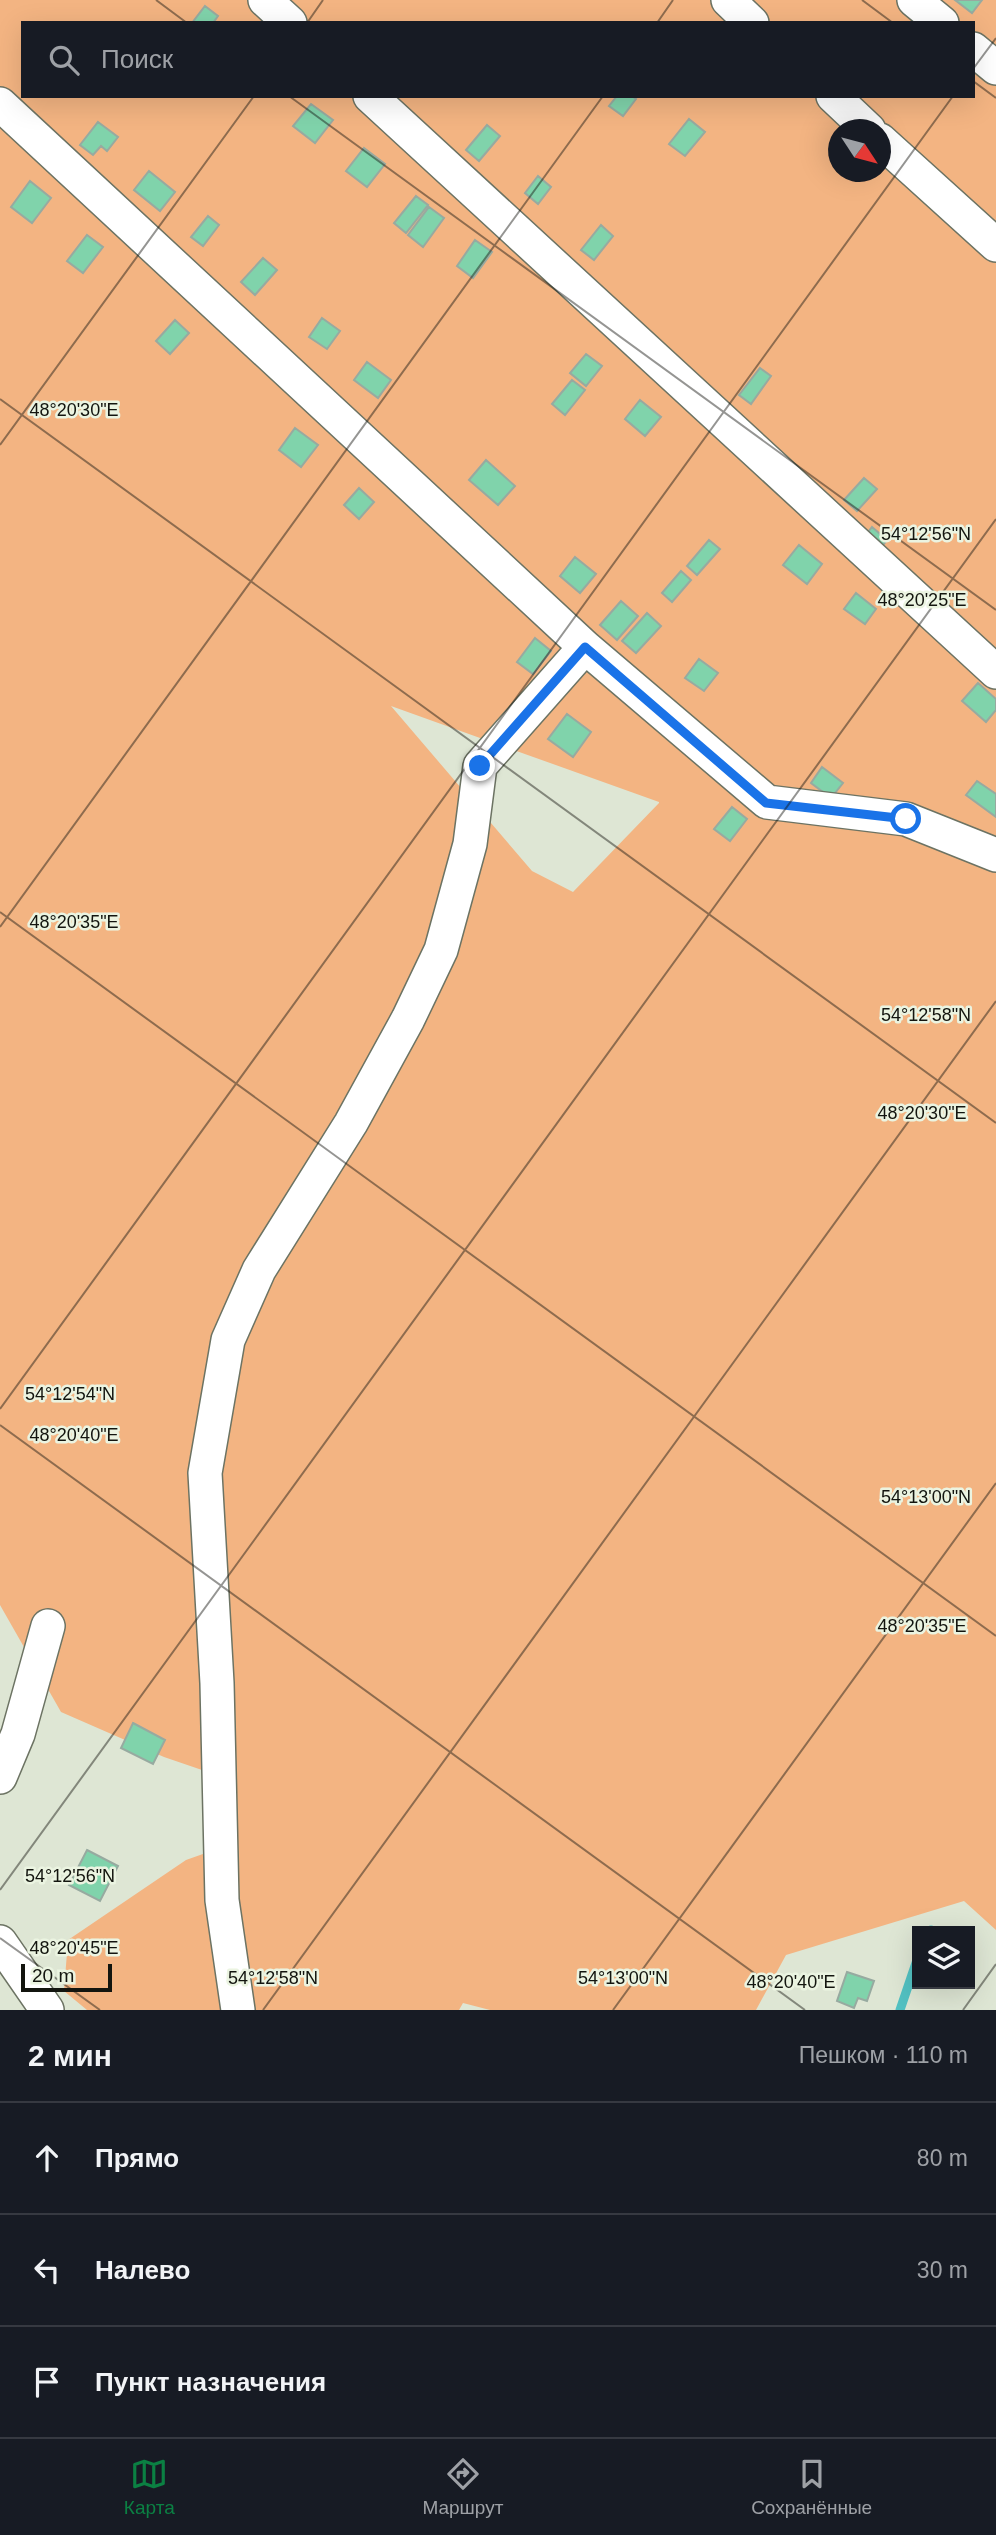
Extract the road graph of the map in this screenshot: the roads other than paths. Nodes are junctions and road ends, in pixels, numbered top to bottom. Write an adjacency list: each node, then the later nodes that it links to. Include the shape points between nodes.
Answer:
1 (265, 0): 4 (street)
2 (728, 0): 5 (street)
3 (914, 0): 6 (street)
4 (288, 21)
5 (750, 21)
6 (940, 21)
7 (975, 51): 8 (street)
8 (996, 68)
9 (372, 98): 16 (street)
10 (835, 98): 12 (street)
11 (0, 104): 15 (street)
12 (857, 119)
13 (891, 150): 14 (street)
14 (996, 245)
15 (585, 647): 17 (street, via 766,803 906,819); 22 (street, via 480,766 470,844 441,950 351,1123 259,1270 228,1340 205,1473 218,1683 222,1900)
16 (996, 673)
17 (996, 855)
18 (48, 1626): 19 (street, via 18,1734)
19 (0, 1777)
20 (0, 1942): 21 (street)
21 (47, 2010)
22 (238, 2010)

